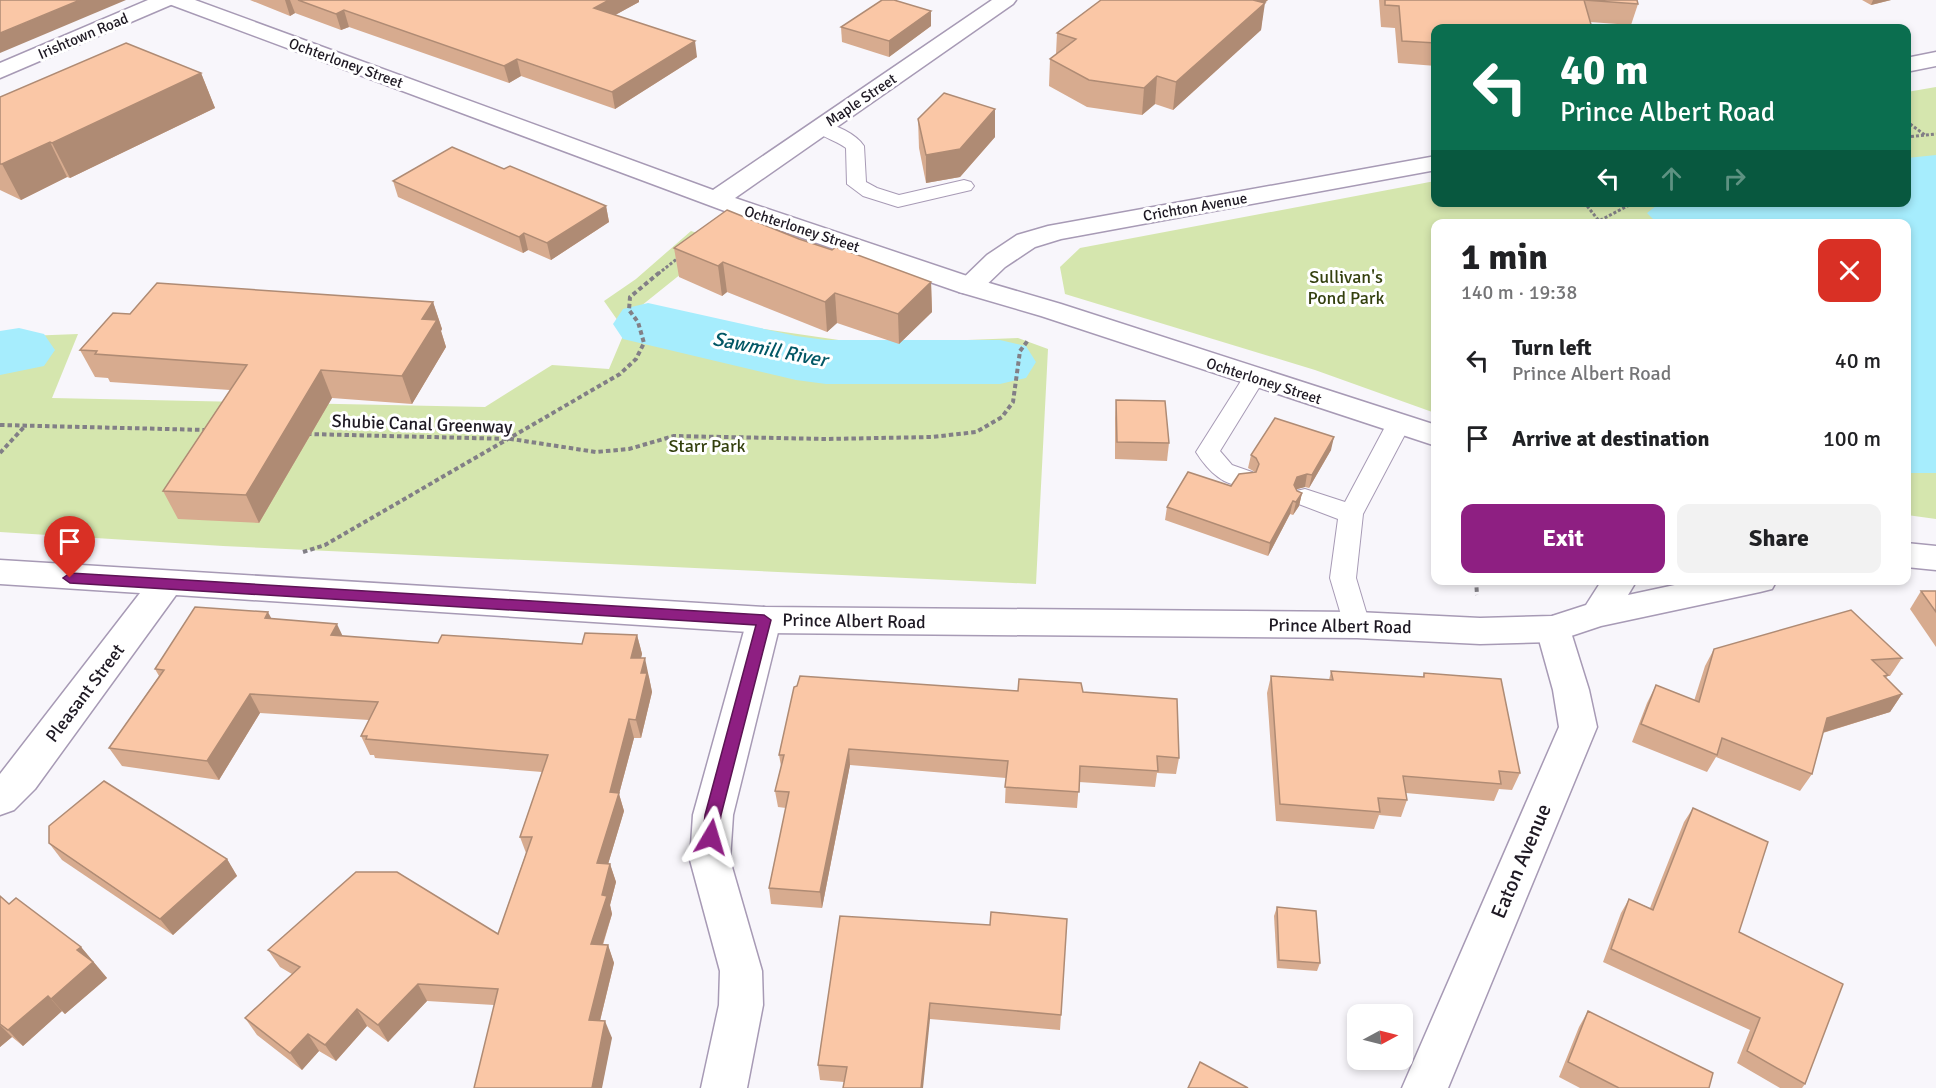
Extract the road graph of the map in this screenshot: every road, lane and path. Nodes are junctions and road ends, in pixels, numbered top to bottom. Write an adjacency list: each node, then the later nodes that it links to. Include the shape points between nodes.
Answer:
1 (166, 0): 6 (main road, Irishtown Road)
2 (176, 0): 14 (main road, Ochterloney Street)
3 (1006, 0): 8 (main road, Maple Street)
4 (1936, 59): 5 (main road)
5 (1911, 64)
6 (0, 71)
7 (1911, 125): 10 (path)
8 (821, 127): 13 (lane, via 855,146 856,184 870,192 898,201); 14 (main road, Maple Street)
9 (1936, 134): 10 (path)
10 (1925, 135): 11 (path)
11 (1911, 136)
12 (1431, 164): 20 (main road, Crichton Avenue, via 1057,232 1026,241)
13 (964, 186)
14 (716, 199): 20 (main road, Ochterloney Street)
15 (1588, 207): 17 (path)
16 (1626, 207): 18 (path)
17 (1598, 219)
18 (1605, 219)
19 (685, 252): 29 (path, via 630,297 629,310 639,321 645,343 637,361 609,382)
20 (969, 286): 21 (main road, Ochterloney Street)
21 (1051, 310): 22 (main road, Ochterloney Street); 29 (path, Shubie Canal Greenway, via 1020,351 1013,402 1002,417 976,432 826,439 674,436 629,449 596,452)
22 (1254, 378): 25 (main road, Ochterloney Street); 31 (lane, via 1208,452 1223,471)
23 (0, 424): 24 (path)
24 (26, 425): 26 (path); 30 (path)
25 (1398, 425): 28 (main road, Ochterloney Street); 33 (lane)
26 (211, 430)
27 (306, 434): 29 (path, Shubie Canal Greenway)
28 (1431, 435)
29 (511, 439): 34 (path, via 325,545)
30 (0, 453)
31 (1243, 478)
32 (1305, 497): 33 (lane)
33 (1350, 514): 43 (lane, via 1342,578)
34 (293, 556)
35 (1911, 556): 36 (main road)
36 (1936, 558)
37 (0, 572): 38 (main road, Prince Albert Road)
38 (166, 584): 42 (main road, Prince Albert Road); 45 (main road, Pleasant Street, via 21,778)
39 (1617, 585): 41 (main road)
40 (1736, 585): 41 (main road, Prince Albert Road)
41 (1598, 614): 44 (main road, Prince Albert Road)
42 (764, 620): 43 (main road, Prince Albert Road); 46 (main road, via 713,815 710,860 741,971 741,1005)
43 (1357, 625): 44 (main road, Prince Albert Road, via 1480,631)
44 (1553, 629): 47 (main road, Eaton Avenue, via 1578,727)
45 (0, 799)
46 (724, 1088)
47 (1425, 1088)

